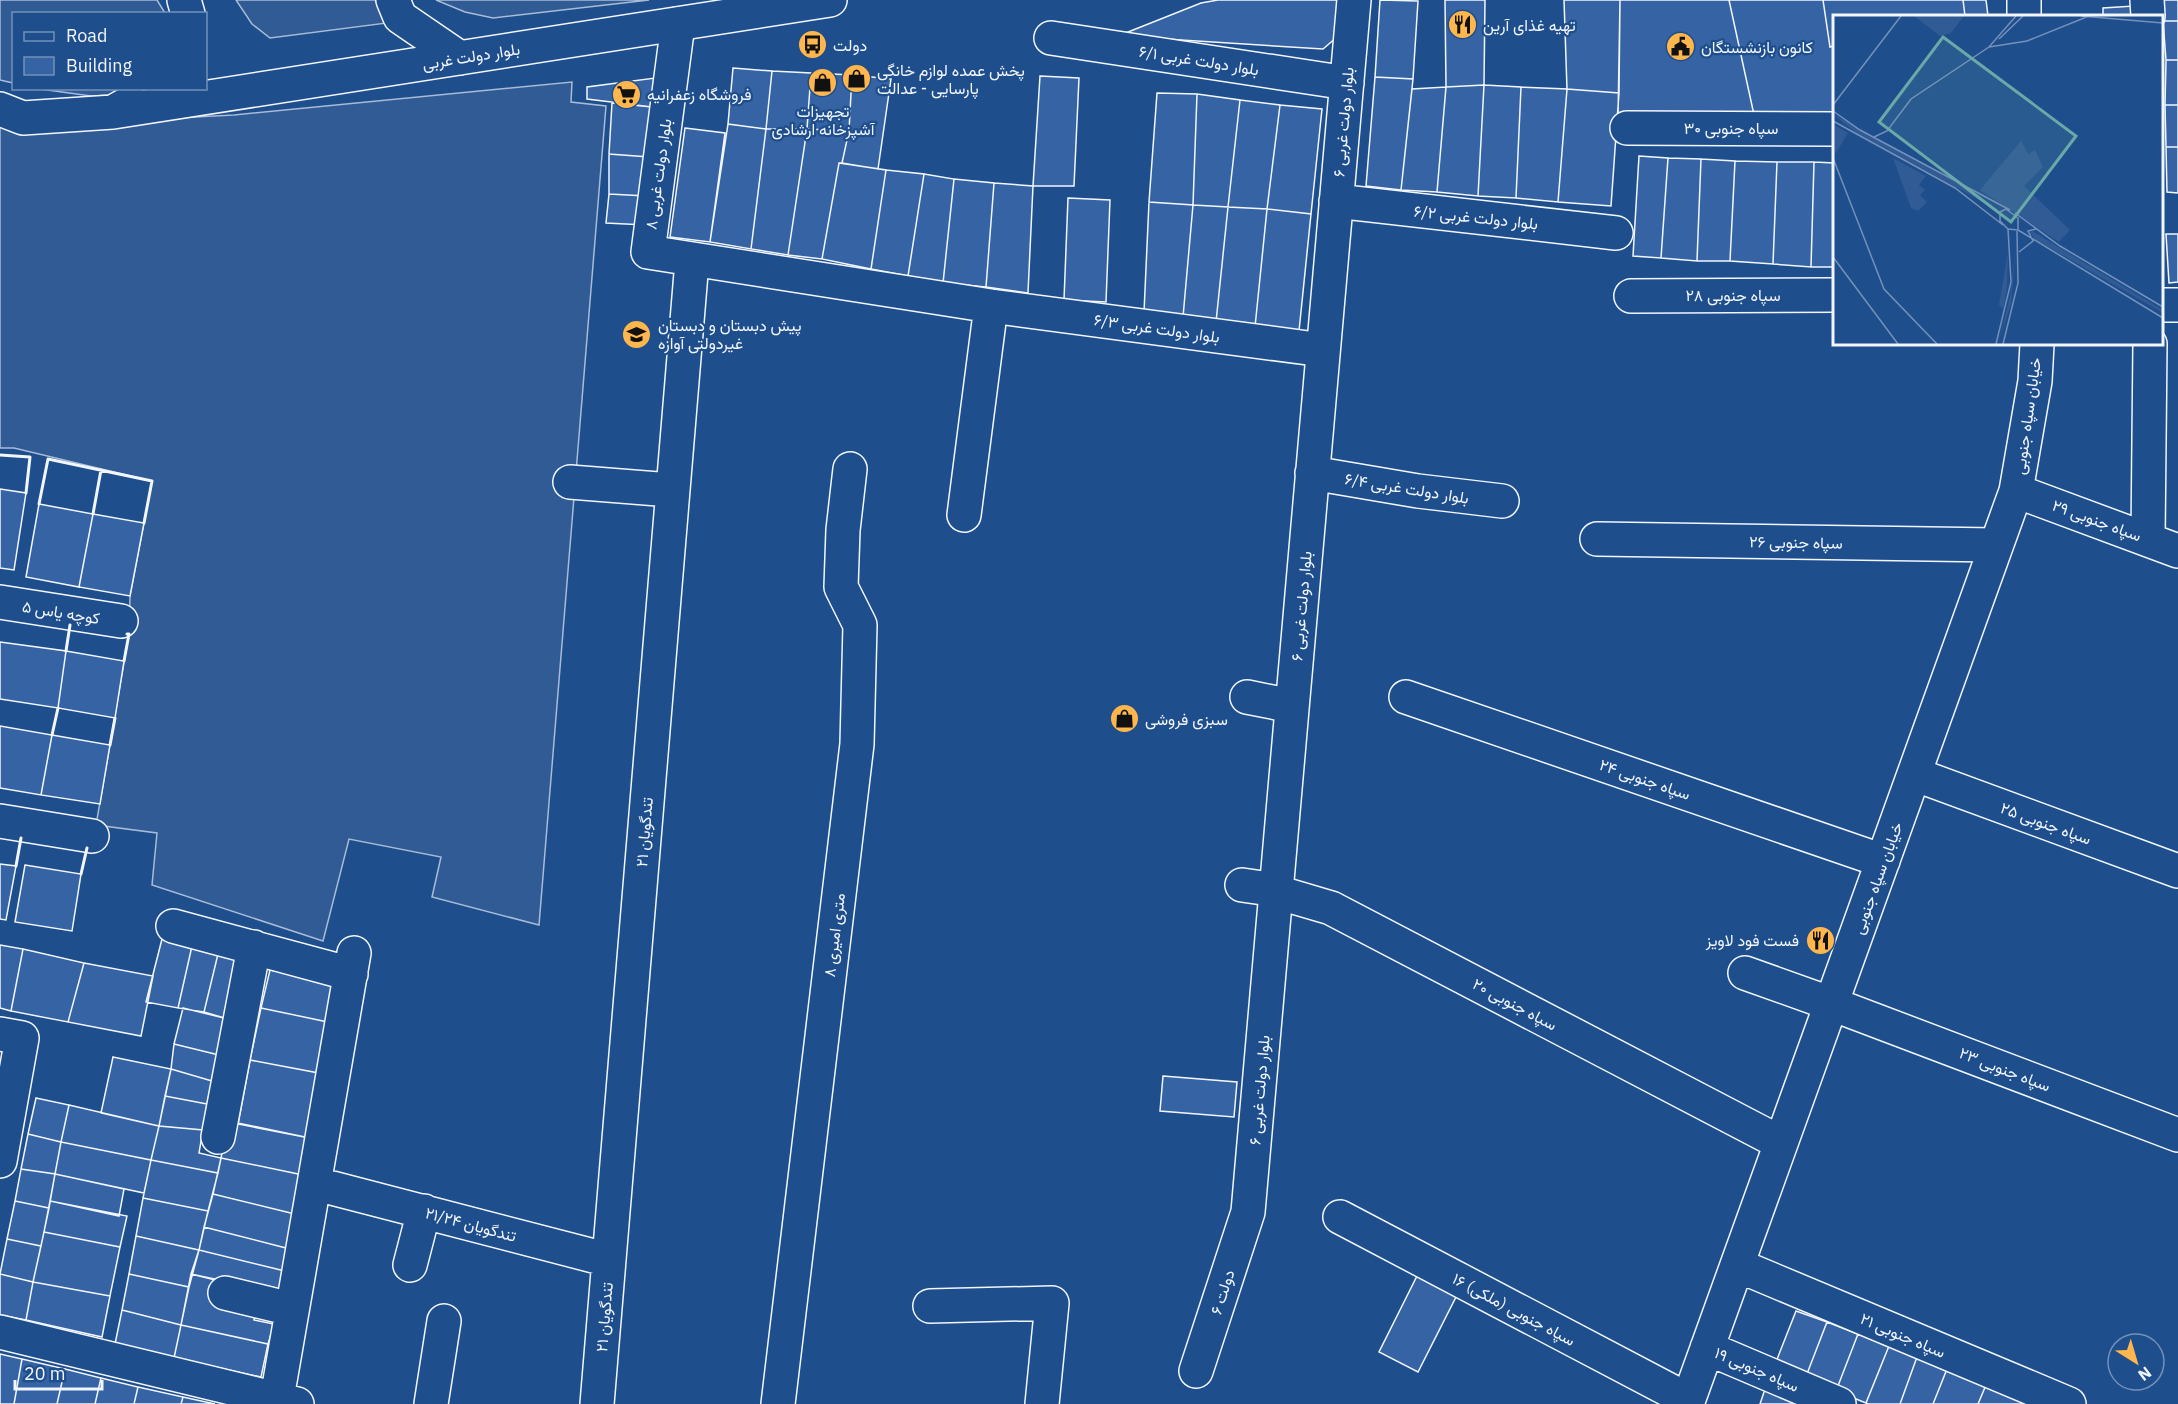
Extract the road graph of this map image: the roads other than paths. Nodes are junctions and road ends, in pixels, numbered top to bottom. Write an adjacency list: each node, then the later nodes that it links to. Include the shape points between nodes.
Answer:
1 (393, 0): 8 (street, via 400,17)
2 (830, 0): 6 (street, بلوار دولت غربی)
3 (1354, 0): 9 (street, بلوار دولت غربی ۶)
4 (2147, 0): 5 (street)
5 (2148, 15)
6 (678, 24): 8 (street, بلوار دولت غربی); 17 (street, بلوار دولت غربی ۸)
7 (1051, 38): 9 (street, بلوار دولت غربی ۶/۱)
8 (460, 58): 11 (street, بلوار دولت غربی)
9 (1347, 83): 15 (street, بلوار دولت غربی ۶)
10 (151, 90): 11 (street)
11 (113, 112): 12 (street, بلوار دولت غربی)
12 (8, 115)
13 (1627, 128): 14 (street, ۳۰ سپاه جنوبی)
14 (1833, 129)
15 (1336, 201): 16 (street, بلوار دولت غربی ۶/۲); 26 (street, بلوار دولت غربی ۶)
16 (1616, 233)
17 (648, 252): 18 (street, بلوار دولت غربی ۶/۳)
18 (692, 261): 22 (street, بلوار دولت غربی ۶/۳); 30 (street, ۲۱ تندگویان)
19 (1833, 295): 20 (street, ۲۸ سپاه جنوبی)
20 (1631, 296)
21 (2178, 305): 23 (street)
22 (991, 306): 26 (street, بلوار دولت غربی ۶/۳); 33 (street)
23 (2163, 306)
24 (2037, 345): 31 (street, خیابان سپاه جنوبی, via 2035,381)
25 (2150, 345): 36 (street)
26 (1323, 350): 28 (street, بلوار دولت غربی ۶)
27 (850, 469): 77 (street, ۸ متری امیری, via 841,587 860,625 857,744)
28 (1312, 473): 32 (street, بلوار دولت غربی ۶/۴); 41 (street, بلوار دولت غربی ۶)
29 (570, 482): 30 (street)
30 (671, 490): 63 (street, ۲۱ تندگویان)
31 (2016, 491): 35 (street, خیابان سپاه جنوبی); 36 (street, ۲۹ سپاه جنوبی)
32 (1502, 501)
33 (964, 515)
34 (1597, 539): 35 (street, ۲۶ سپاه جنوبی)
35 (1996, 545): 42 (street, خیابان سپاه جنوبی)
36 (2163, 545)
37 (0, 602): 38 (street, کوچه یاس ۵)
38 (121, 621)
39 (1247, 697): 41 (street)
40 (1406, 697): 45 (street, ۲۴ سپاه جنوبی)
41 (1292, 706): 48 (street, بلوار دولت غربی ۶)
42 (1914, 774): 45 (street, خیابان سپاه جنوبی); 46 (street, ۲۵ سپاه جنوبی)
43 (0, 820): 44 (street)
44 (92, 836)
45 (1883, 861): 52 (street, خیابان سپاه جنوبی)
46 (2178, 871)
47 (1242, 885): 48 (street, ۲۰ سپاه جنوبی)
48 (1276, 892): 57 (street, ۲۰ سپاه جنوبی, via 1331,908); 61 (street, بلوار دولت غربی ۶)
49 (173, 926): 50 (street)
50 (254, 947): 56 (street); 68 (street, via 353,963)
51 (1745, 973): 52 (street, ۲۳ سپاه جنوبی)
52 (1832, 1004): 55 (street, ۲۳ سپاه جنوبی); 57 (street, خیابان سپاه جنوبی)
53 (11, 1036): 54 (street)
54 (3, 1126): 58 (street)
55 (2178, 1135)
56 (218, 1137)
57 (1781, 1143): 65 (street, خیابان سپاه جنوبی)
58 (0, 1161)
59 (332, 1188): 60 (street, ۲۱/۲۴ تندگویان)
60 (424, 1211): 63 (street, ۲۱/۲۴ تندگویان); 64 (street)
61 (1248, 1212): 72 (street, ۶ دولت)
62 (1340, 1217): 74 (street, ۱۶ سپاه جنوبی (ملکی))
63 (609, 1260): 76 (street, ۲۱ تندگویان)
64 (410, 1265)
65 (1737, 1265): 71 (street, خیابان سپاه جنوبی); 80 (street, ۲۱ سپاه جنوبی)
66 (225, 1293): 68 (street)
67 (930, 1306): 78 (street, via 1052,1302)
68 (291, 1309): 73 (street)
69 (444, 1321): 75 (street)
70 (0, 1332): 73 (street)
71 (1707, 1348): 74 (street, خیابان سپاه جنوبی); 79 (street, ۱۹ سپاه جنوبی)
72 (1196, 1371)
73 (284, 1402)
74 (1688, 1402)
75 (431, 1404)
76 (597, 1404)
77 (778, 1404)
78 (1042, 1404)
79 (1839, 1404)
80 (2068, 1404)

